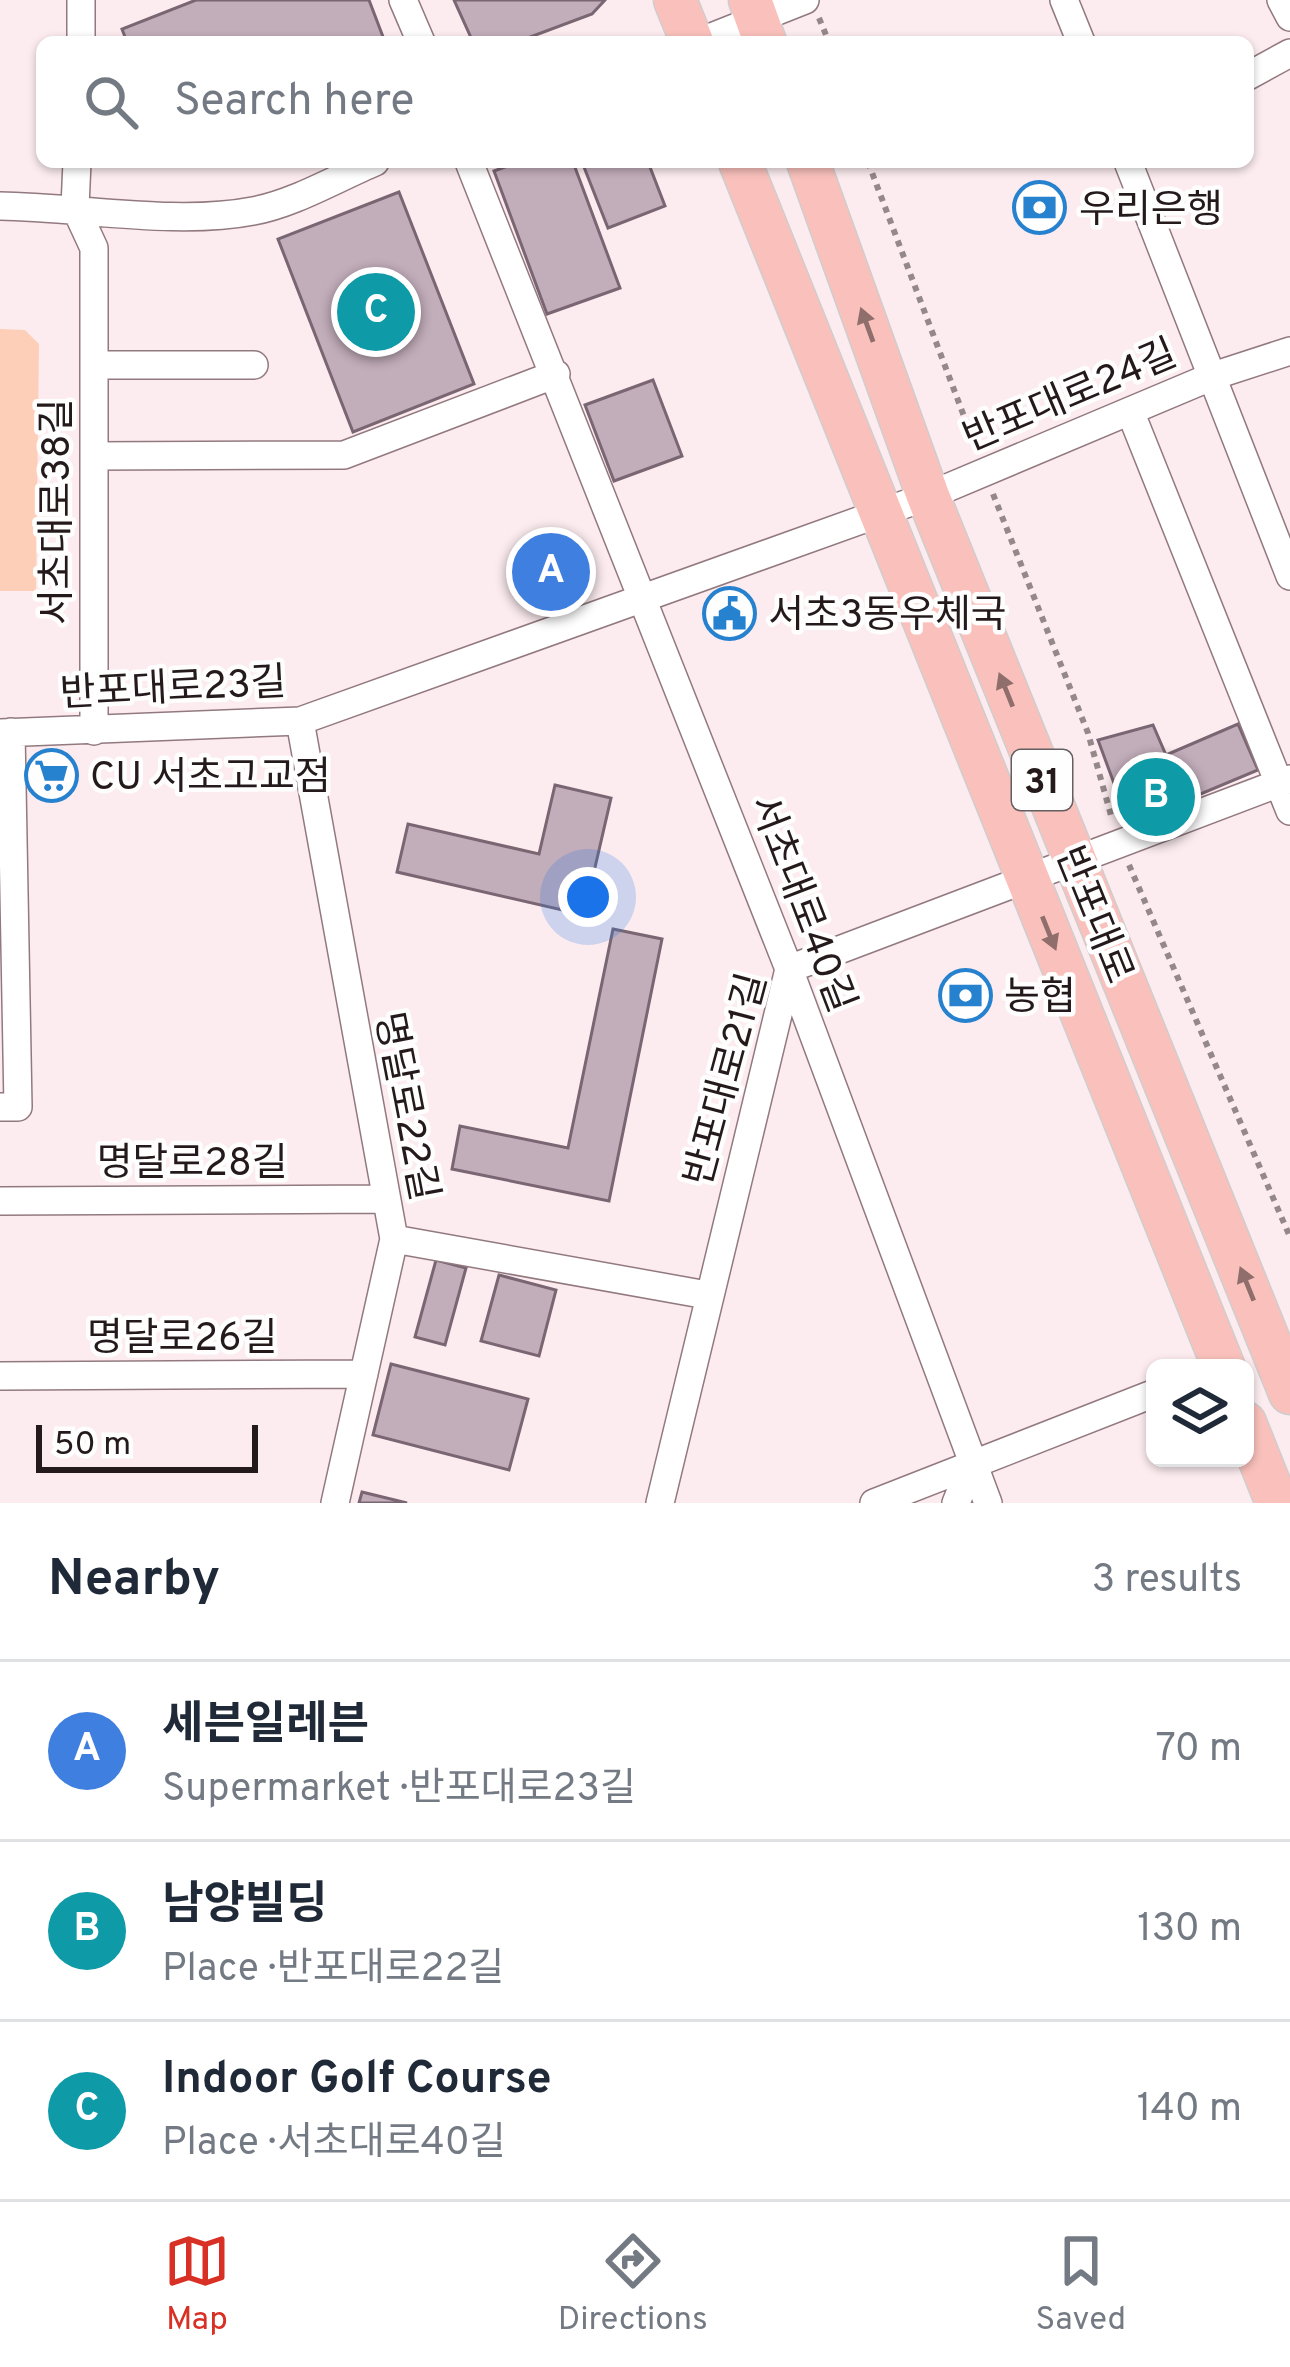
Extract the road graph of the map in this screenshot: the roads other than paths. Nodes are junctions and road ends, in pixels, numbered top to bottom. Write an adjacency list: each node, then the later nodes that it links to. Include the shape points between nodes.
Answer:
1 (81, 0): 9 (street)
2 (404, 0): 10 (street)
3 (675, 0): 11 (main road)
4 (806, 0): 8 (street)
5 (1064, 0): 13 (street)
6 (1281, 0): 7 (street)
7 (1290, 17)
8 (758, 21): 12 (street)
9 (81, 36)
10 (419, 36)
11 (693, 36)
12 (714, 36)
13 (1079, 36)
14 (1290, 53): 15 (street)
15 (1254, 73)
16 (76, 168): 23 (street, 서초대로38길)
17 (359, 168): 23 (street, via 254,211 101,215)
18 (471, 168): 27 (street, 서초대로40길)
19 (742, 168): 32 (main road, 반포대로 / 31)
20 (810, 168): 31 (main road, 반포대로 / 31, one-way to 20)
21 (1130, 168): 28 (street)
22 (0, 206): 23 (street)
23 (75, 207): 25 (street, 서초대로38길, via 94,248)
24 (1290, 351): 28 (street, 반포대로24길)
25 (94, 365): 26 (street, 서초대로38길); 30 (street, 서초대로38길)
26 (254, 365)
27 (556, 374): 30 (street, via 344,455); 34 (street, 서초대로40길)
28 (1213, 376): 29 (street, 반포대로24길); 33 (street)
29 (1130, 411): 31 (street, 반포대로24길); 38 (street)
30 (94, 456): 36 (street, 서초대로38길)
31 (928, 496): 32 (street, 반포대로24길); 40 (main road, 반포대로 / 31, one-way to 31)
32 (880, 512): 34 (street, 반포대로23길); 41 (main road, 반포대로 / 31)
33 (1290, 576)
34 (645, 599): 35 (street, 반포대로23길); 42 (street, 서초대로40길)
35 (300, 721): 36 (street, 반포대로23길); 44 (street, 명달로22길)
36 (94, 731): 37 (street, 반포대로23길)
37 (6, 732): 43 (street, 반포대로23길, via 18,1107)
38 (1285, 782): 39 (street); 40 (street, 반포대로21길)
39 (1290, 811)
40 (1075, 862): 41 (street, 반포대로21길); 48 (main road, 반포대로 / 31, one-way to 40)
41 (1027, 880): 42 (street, 반포대로21길); 49 (main road, 반포대로 / 31, one-way to 49)
42 (789, 969): 47 (street, 반포대로21길); 56 (street, 서초대로40길)
43 (0, 1107)
44 (383, 1199): 45 (street, 명달로28길); 46 (street, 명달로22길)
45 (0, 1201)
46 (394, 1239): 47 (street); 51 (street, 명달로22길)
47 (707, 1295): 58 (street, 반포대로21길)
48 (1281, 1342): 50 (street); 53 (main road, 반포대로 / 31)
49 (1218, 1359)
50 (1242, 1359)
51 (364, 1374): 52 (street, 명달로26길); 57 (street, 명달로22길)
52 (0, 1376)
53 (1290, 1393)
54 (1146, 1396): 56 (street)
55 (1254, 1446): 62 (main road)
56 (972, 1463): 59 (street); 60 (street); 61 (street, 서초대로40길)
57 (335, 1503)
58 (660, 1503)
59 (874, 1503)
60 (956, 1503)
61 (988, 1503)
62 (1277, 1503)

